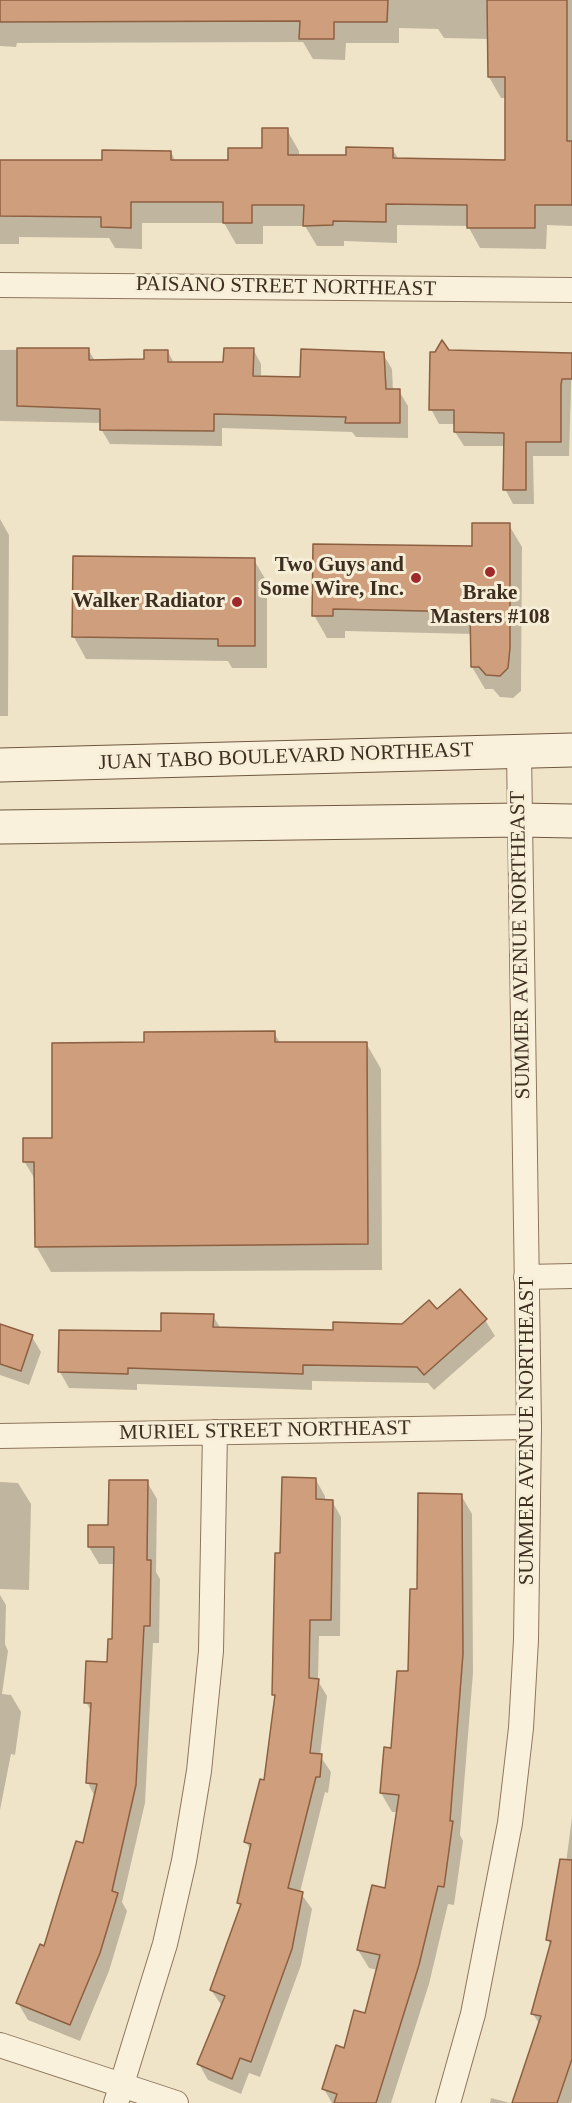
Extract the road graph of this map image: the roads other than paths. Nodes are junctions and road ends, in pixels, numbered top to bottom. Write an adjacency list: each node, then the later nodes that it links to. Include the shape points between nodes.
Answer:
1 (0, 285): 2 (street, PAISANO STREET NORTHEAST)
2 (572, 290)
3 (572, 750): 4 (main road, JUAN TABO BOULEVARD NORTHEAST)
4 (519, 751): 5 (main road, JUAN TABO BOULEVARD NORTHEAST); 6 (street, SUMMER AVENUE NORTHEAST)
5 (0, 765)
6 (520, 820): 7 (main road); 8 (main road); 10 (street, SUMMER AVENUE NORTHEAST)
7 (572, 821)
8 (0, 827)
9 (572, 1276): 10 (street)
10 (526, 1277): 11 (street, SUMMER AVENUE NORTHEAST)
11 (529, 1427): 12 (street, MURIEL STREET NORTHEAST); 17 (street, SUMMER AVENUE NORTHEAST, via 526,1640 511,1812 473,2014)
12 (215, 1432): 13 (street, MURIEL STREET NORTHEAST); 15 (street, via 212,1652 199,1771 165,1944)
13 (0, 1436)
14 (0, 2045): 15 (street)
15 (119, 2094): 16 (street)
16 (176, 2103)
17 (448, 2103)

